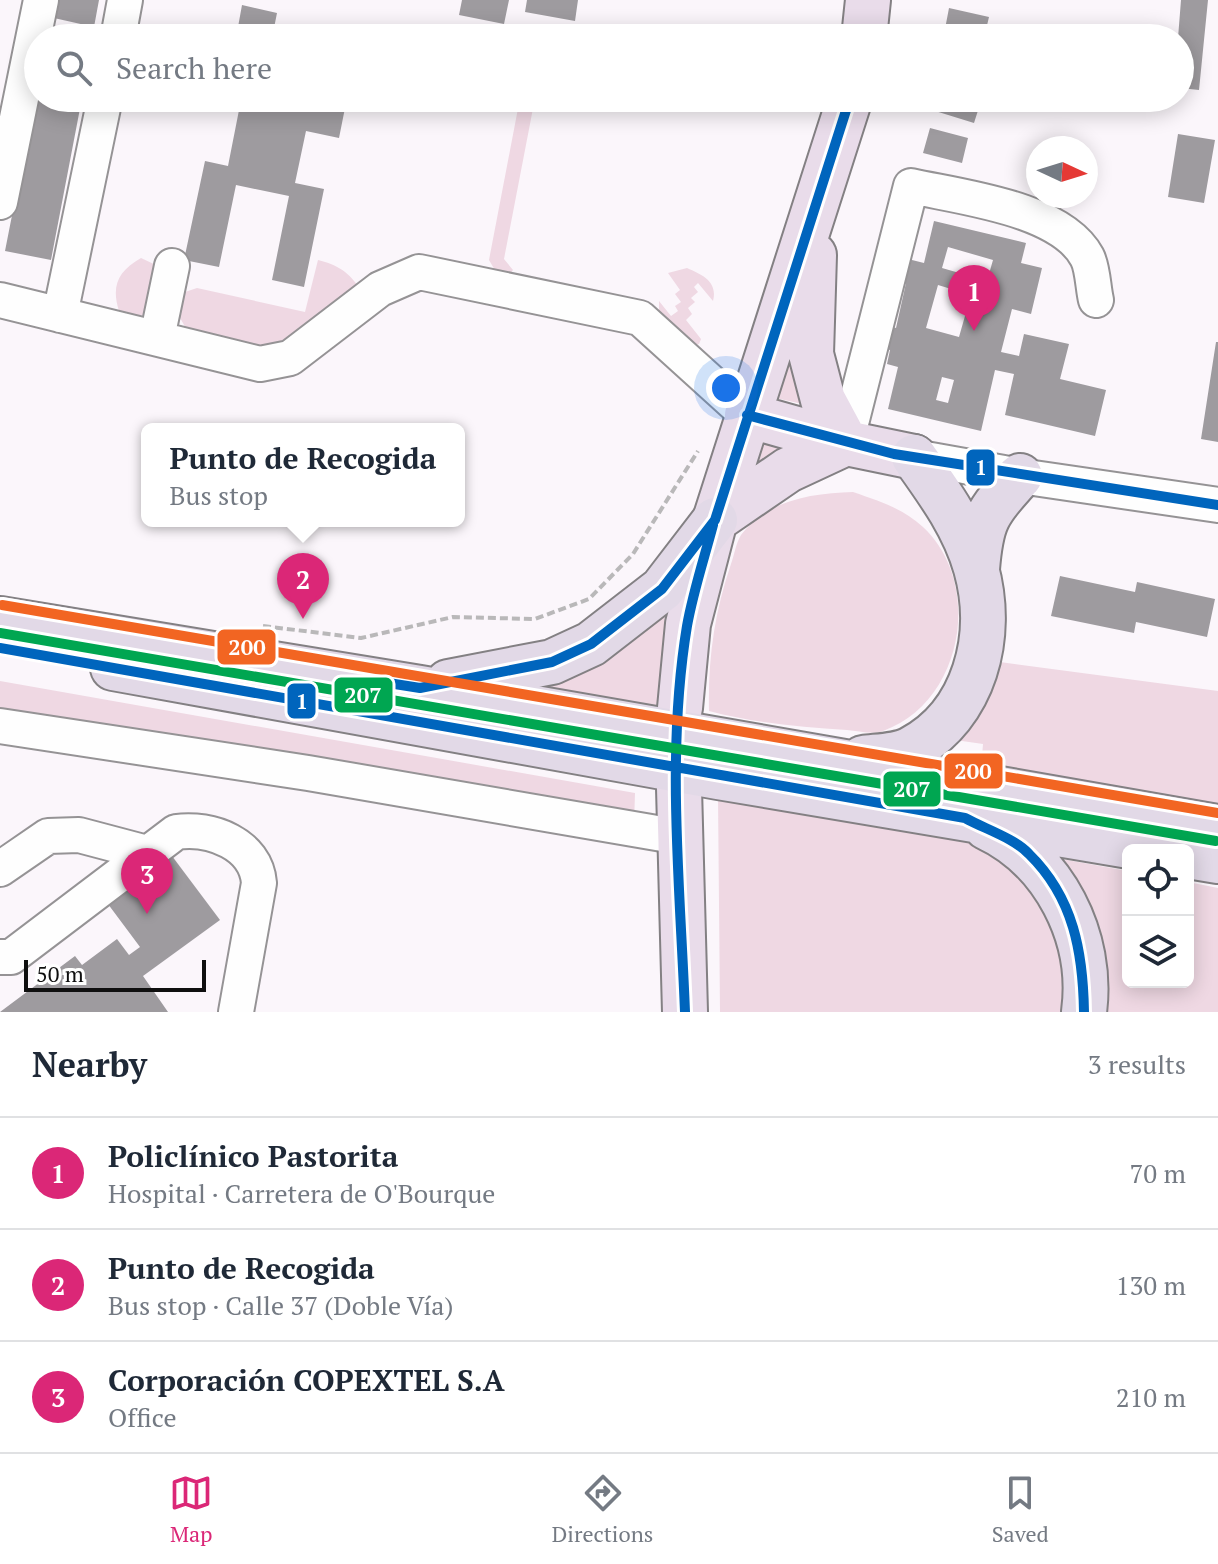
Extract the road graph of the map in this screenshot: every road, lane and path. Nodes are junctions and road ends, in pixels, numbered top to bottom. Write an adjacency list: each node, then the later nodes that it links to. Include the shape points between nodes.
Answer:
1 (41, 0): 4 (street)
2 (125, 0): 5 (street)
3 (868, 0): 6 (main road)
4 (36, 24)
5 (121, 24)
6 (865, 24)
7 (24, 84): 10 (street)
8 (102, 112): 15 (street)
9 (846, 112): 11 (main road)
10 (0, 202)
11 (814, 212): 17 (main road); 18 (main road, via 811,354 823,400)
12 (172, 266): 16 (street)
13 (0, 300): 15 (street)
14 (1096, 300): 18 (street, via 1087,257 1064,233 1030,214 911,186)
15 (60, 315): 16 (street)
16 (157, 338): 17 (street, via 260,364 290,358 380,289 419,272 640,318)
17 (747, 415): 18 (main road); 23 (main road)
18 (846, 443): 20 (main road); 23 (main road, via 788,470)
19 (698, 451): 26 (path, via 633,554 589,599 535,619 453,617 361,638 274,625)
20 (914, 457): 21 (street); 24 (highway, via 952,510)
21 (1020, 476): 22 (street); 24 (highway, via 988,511)
22 (1218, 505)
23 (715, 520): 28 (highway, via 662,589 591,644 552,662); 29 (main road, via 688,624)
24 (977, 569): 31 (highway, via 981,640 963,704 937,732 908,751)
25 (0, 619): 28 (highway)
26 (250, 627)
27 (0, 648): 33 (highway)
28 (420, 688): 31 (highway)
29 (680, 708)
30 (0, 726): 35 (street)
31 (845, 761): 34 (highway)
32 (679, 788): 35 (main road)
33 (965, 818): 36 (highway); 44 (highway, via 1028,852 1055,886 1076,928)
34 (1218, 827)
35 (680, 837): 43 (main road)
36 (1122, 845)
37 (147, 853): 40 (street, via 79,835 48,836); 41 (street, via 11,957); 42 (street, via 176,832 194,830 244,848 257,865 259,883)
38 (1194, 857): 39 (highway)
39 (1218, 861)
40 (0, 869)
41 (0, 957)
42 (236, 1012)
43 (685, 1012)
44 (1084, 1012)

